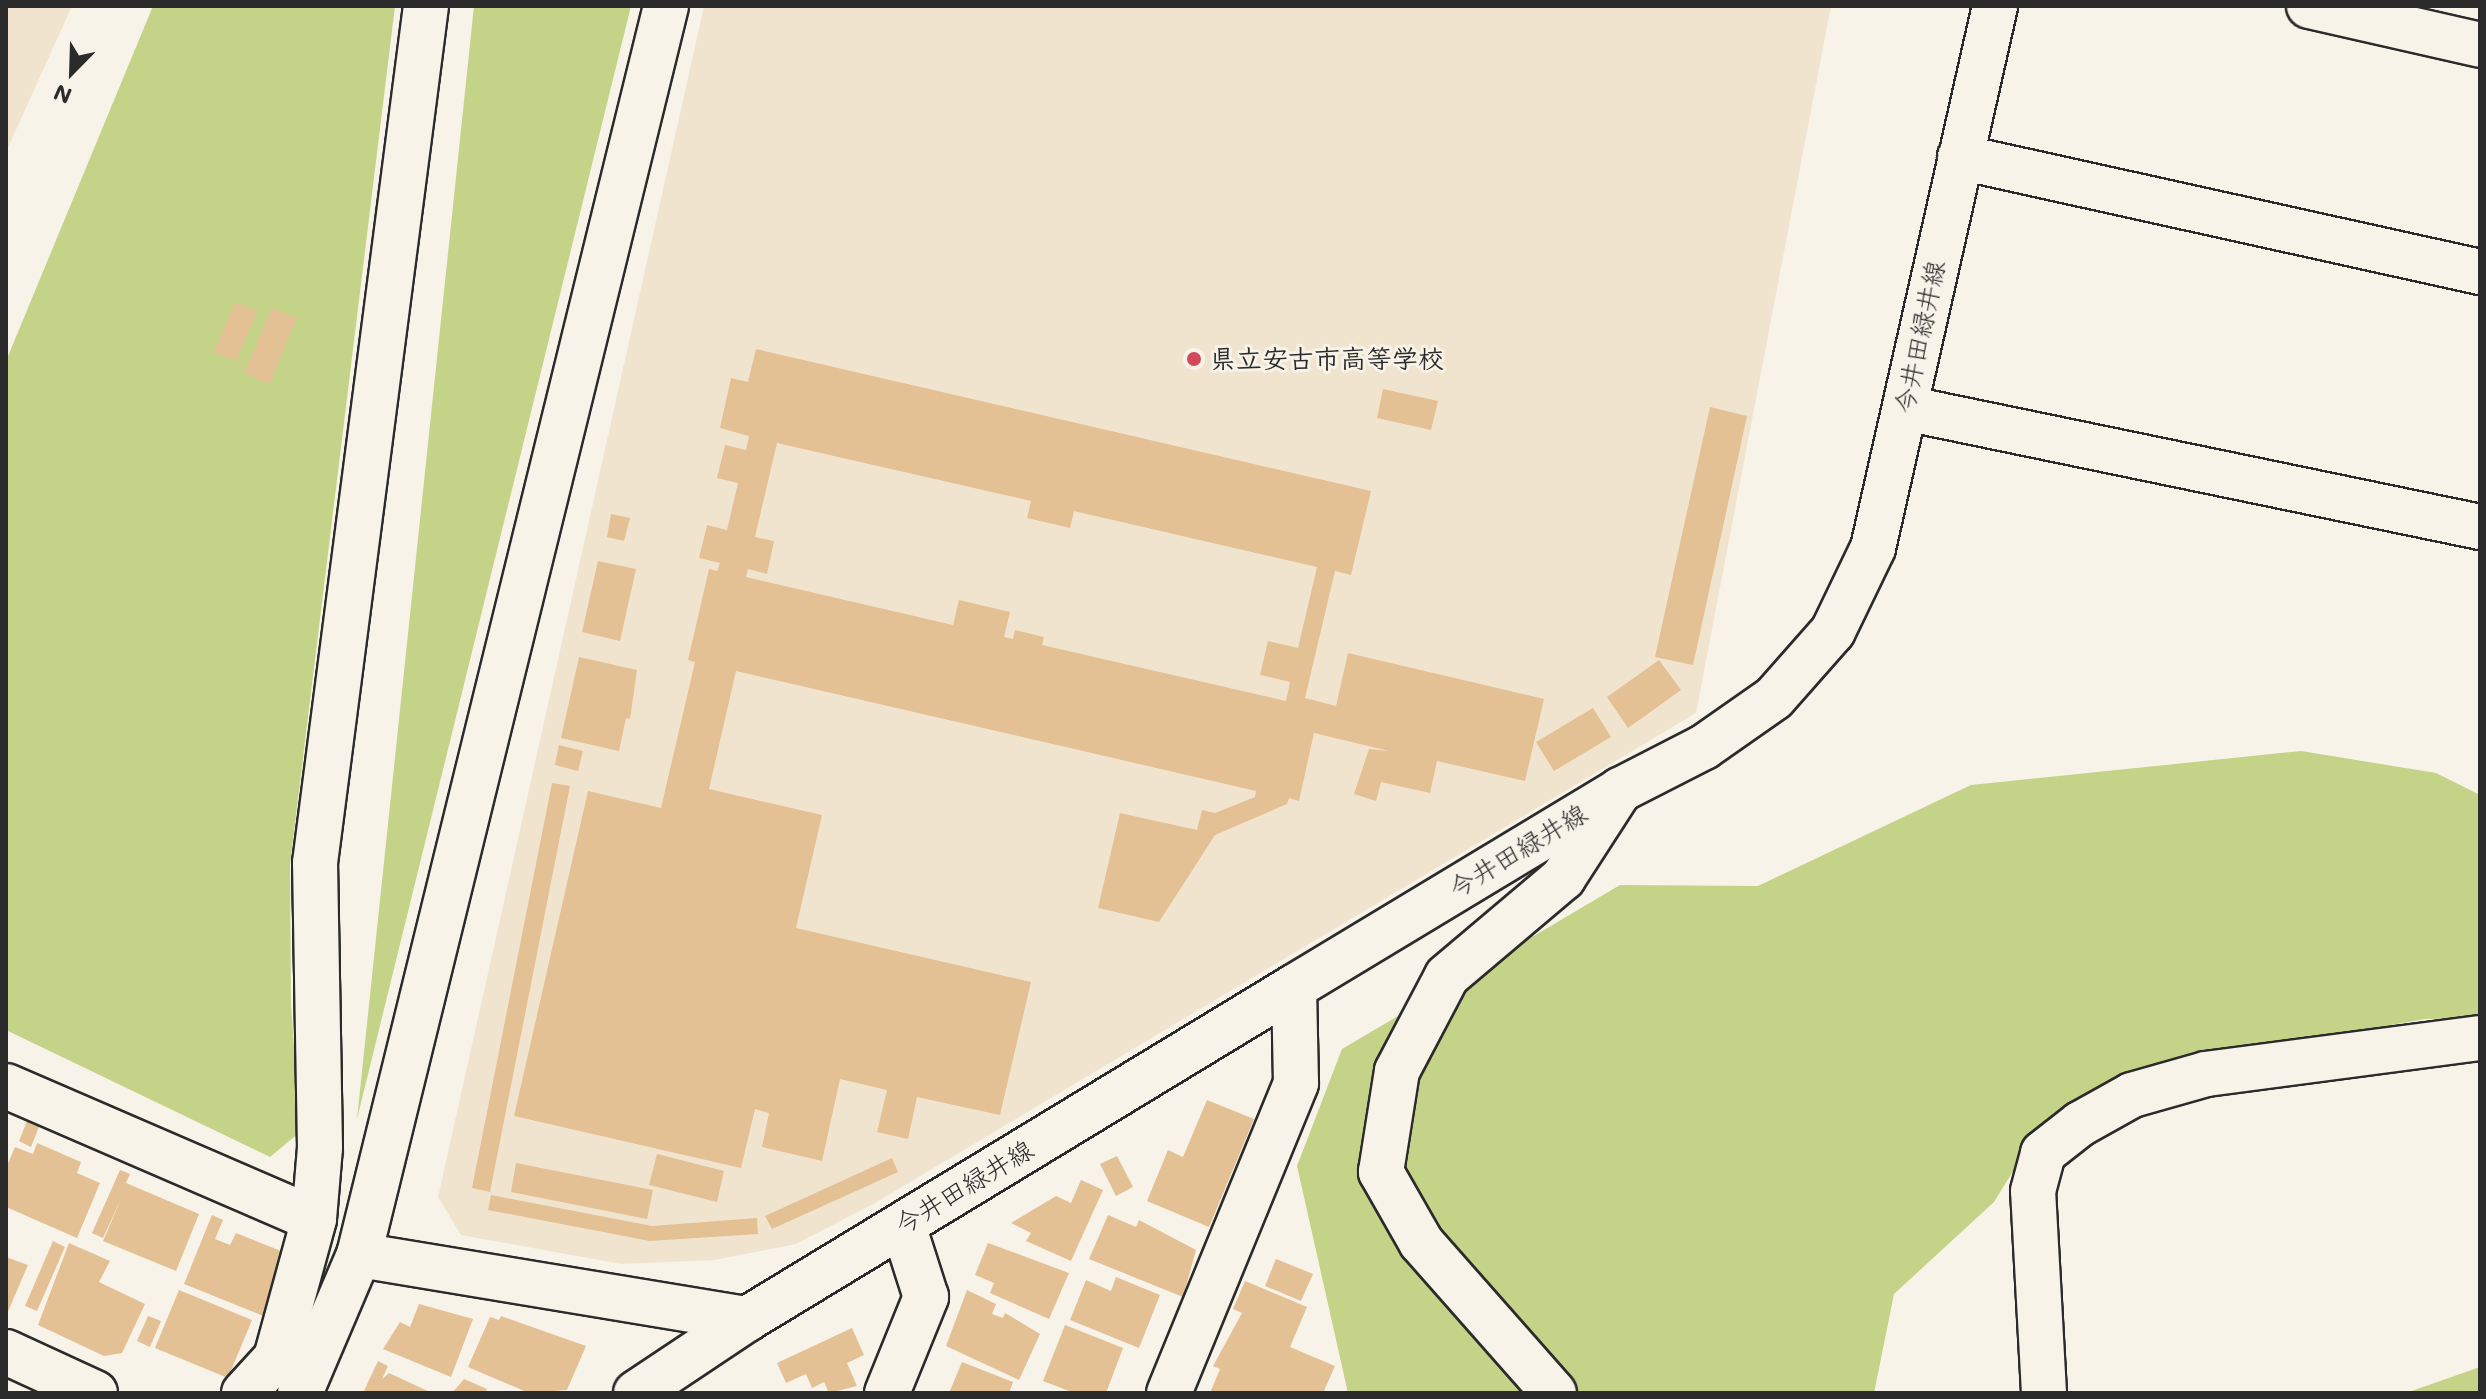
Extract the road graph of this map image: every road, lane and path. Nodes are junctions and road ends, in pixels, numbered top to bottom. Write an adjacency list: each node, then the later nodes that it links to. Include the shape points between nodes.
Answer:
1 (426, 6): 14 (street, via 315,863 320,1148)
2 (666, 6): 16 (street)
3 (1995, 6): 6 (street, 今井田緑井線)
4 (2309, 6): 5 (street)
5 (2480, 45)
6 (1960, 157): 7 (street); 8 (street, 今井田緑井線)
7 (2480, 272)
8 (1905, 408): 9 (street); 10 (street, 今井田緑井線, via 1873,548 1833,631 1774,698 1704,747)
9 (2480, 527)
10 (1620, 790): 11 (street, 今井田緑井線); 25 (street, via 1563,878 1447,976 1397,1071 1381,1172 1421,1242)
11 (1294, 987): 15 (street, 今井田緑井線); 24 (street, via 1296,1083)
12 (2480, 1038): 26 (street, via 2206,1074 2132,1095 2080,1124 2043,1153 2033,1191)
13 (6, 1086): 14 (street)
14 (314, 1219): 20 (street, via 276,1358)
15 (903, 1225): 17 (street, 今井田緑井線); 23 (street, via 926,1297)
16 (359, 1255): 17 (street); 21 (street)
17 (747, 1319): 22 (street, 今井田緑井線)
18 (6, 1352): 19 (street)
19 (92, 1392)
20 (244, 1393)
21 (300, 1393)
22 (636, 1393)
23 (887, 1393)
24 (1169, 1393)
25 (1554, 1393)
26 (2044, 1393)

